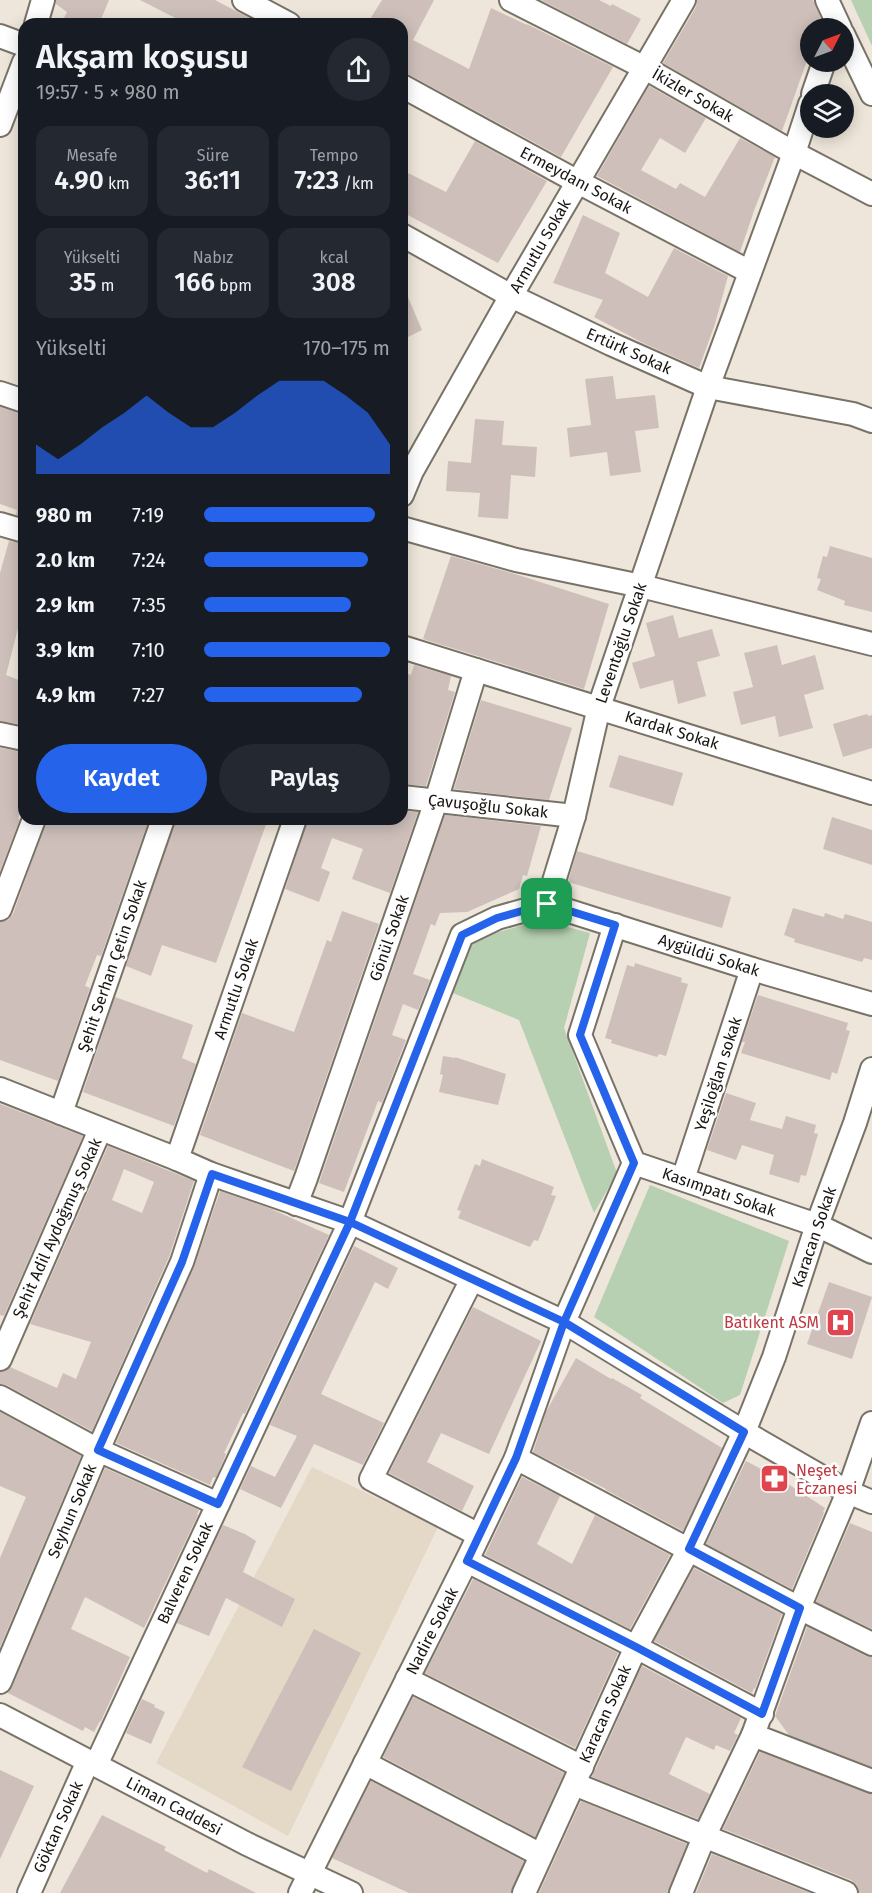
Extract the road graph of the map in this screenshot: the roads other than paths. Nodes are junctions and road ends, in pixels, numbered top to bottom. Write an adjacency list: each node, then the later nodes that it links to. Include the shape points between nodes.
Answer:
1 (43, 0): 7 (street)
2 (244, 0): 6 (street)
3 (511, 0): 12 (street, İkizler Sokak)
4 (684, 0): 12 (street, Armutlu Sokak)
5 (827, 0): 8 (street)
6 (269, 12)
7 (38, 18)
8 (835, 18)
9 (0, 36): 10 (street)
10 (18, 43)
11 (854, 58): 15 (street)
12 (645, 68): 18 (street, İkizler Sokak); 19 (street, Armutlu Sokak)
13 (18, 78): 16 (street)
14 (408, 89): 19 (street, Ermeydanı Sokak)
15 (872, 94)
16 (0, 125)
17 (800, 135): 18 (street)
18 (794, 153): 20 (street, İkizler Sokak); 22 (street)
19 (578, 182): 22 (street, Ermeydanı Sokak); 23 (street, Armutlu Sokak)
20 (872, 194)
21 (408, 238): 23 (street, Ertürk Sokak)
22 (750, 272): 24 (street, Leventoğlu Sokak)
23 (511, 296): 24 (street, Ertürk Sokak); 28 (street, Armutlu Sokak)
24 (708, 387): 27 (street, Ertürk Sokak); 30 (street, Leventoğlu Sokak)
25 (0, 393): 26 (street)
26 (18, 399)
27 (872, 421)
28 (408, 481)
29 (408, 530): 30 (street, via 516,560)
30 (641, 586): 31 (street); 34 (street, Leventoğlu Sokak)
31 (872, 644)
32 (408, 649): 33 (street, Kardak Sokak)
33 (476, 670): 34 (street, Kardak Sokak); 39 (street, Gönül Sokak)
34 (599, 707): 37 (street, Kardak Sokak); 40 (street, Leventoğlu Sokak)
35 (0, 734): 36 (street)
36 (18, 738)
37 (872, 793)
38 (408, 798): 39 (street, Çavuşoğlu Sokak)
39 (436, 801): 40 (street, Çavuşoğlu Sokak); 58 (street, Gönül Sokak)
40 (574, 816): 44 (street, Leventoğlu Sokak)
41 (32, 825): 45 (street)
42 (161, 825): 51 (street, Şehit Serhan Çetin Sokak)
43 (293, 825): 54 (street, Armutlu Sokak)
44 (547, 904): 46 (street, Aygüldü Sokak); 59 (street, Balveren Sokak, via 497,918 462,935)
45 (0, 909)
46 (615, 925): 47 (street, Aygüldü Sokak); 55 (street, via 580,1035)
47 (752, 969): 48 (street, Aygüldü Sokak); 57 (street, Yeşiloğlan sokak)
48 (872, 1005)
49 (872, 1069): 52 (street, Karacan Sokak)
50 (0, 1089): 51 (street)
51 (61, 1113): 53 (street)
52 (864, 1126): 60 (street, Karacan Sokak)
53 (100, 1130): 54 (street); 64 (street, Şehit Adil Aydoğmuş Sokak)
54 (177, 1159): 56 (street)
55 (634, 1163): 57 (street, Kasımpatı Sokak); 63 (street, Nadire Sokak)
56 (212, 1174): 58 (street); 68 (street, Seyhun Sokak, via 182,1262)
57 (683, 1179): 60 (street, Kasımpatı Sokak)
58 (296, 1204): 59 (street)
59 (350, 1222): 62 (street); 72 (street, Balveren Sokak)
60 (817, 1226): 61 (street, Kasımpatı Sokak); 67 (street, Karacan Sokak, via 774,1357)
61 (872, 1252)
62 (472, 1279): 63 (street); 73 (street, via 371,1479)
63 (564, 1322): 67 (street); 69 (street, Nadire Sokak)
64 (0, 1359)
65 (0, 1397): 68 (street)
66 (872, 1423): 70 (street)
67 (744, 1432): 70 (street); 74 (street, Karacan Sokak)
68 (98, 1450): 72 (street); 80 (street, Seyhun Sokak)
69 (516, 1458): 73 (street, Nadire Sokak); 74 (street)
70 (848, 1492): 71 (street); 76 (street)
71 (872, 1502)
72 (218, 1504): 84 (street, Balveren Sokak)
73 (479, 1535): 75 (street, Nadire Sokak)
74 (689, 1549): 76 (street); 78 (street, Karacan Sokak)
75 (467, 1561): 78 (street); 79 (street, Nadire Sokak)
76 (800, 1608): 77 (street); 81 (street)
77 (872, 1644)
78 (636, 1647): 81 (street); 86 (street, Karacan Sokak)
79 (408, 1679): 85 (street, Nadire Sokak); 86 (street)
80 (0, 1682)
81 (762, 1714): 83 (street)
82 (0, 1715): 84 (street, Liman Caddesi)
83 (753, 1736): 87 (street); 88 (street)
84 (92, 1763): 90 (street, Liman Caddesi, via 247,1845); 91 (street, Göktan Sokak)
85 (365, 1763): 89 (street); 90 (street, Nadire Sokak)
86 (578, 1775): 88 (street); 89 (street, Karacan Sokak)
87 (872, 1781)
88 (704, 1837): 94 (street); 95 (street)
89 (541, 1855): 93 (street, Karacan Sokak)
90 (305, 1883): 92 (street, Liman Caddesi)
91 (29, 1893)
92 (351, 1893)
93 (524, 1893)
94 (681, 1893)
95 (846, 1893)

